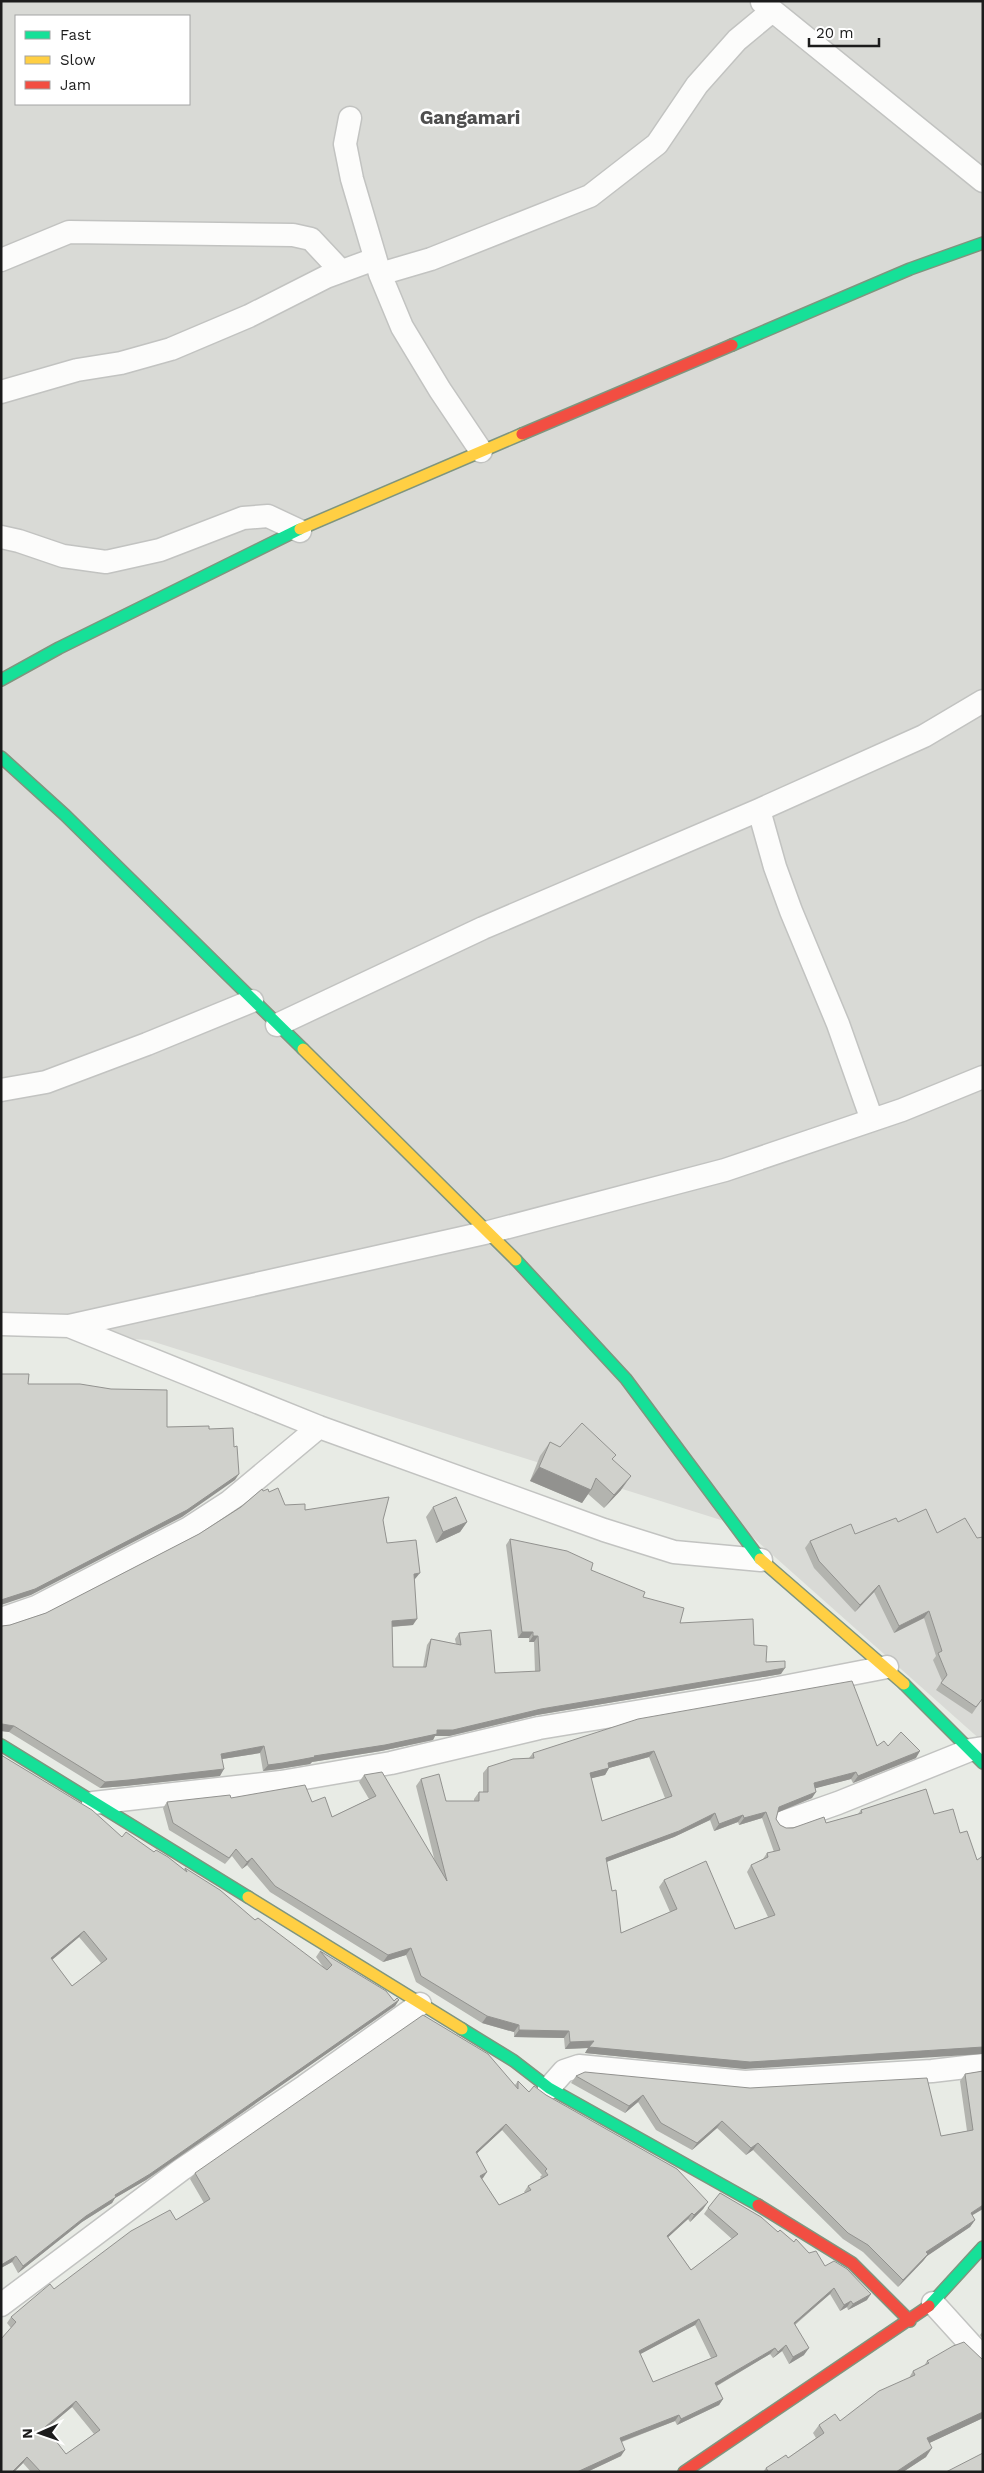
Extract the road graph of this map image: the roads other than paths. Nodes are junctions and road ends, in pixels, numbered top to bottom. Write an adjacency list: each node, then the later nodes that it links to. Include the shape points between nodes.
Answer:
1 (767, 6): 3 (street); 6 (street, via 697,85 657,144 590,196 431,259)
2 (350, 118): 6 (street, via 345,144)
3 (983, 181)
4 (983, 243): 9 (street, via 910,269)
5 (1, 260): 7 (street, via 69,232 293,235 311,238)
6 (378, 267): 7 (street); 9 (street, via 402,327)
7 (341, 271): 8 (street, via 249,316 171,349)
8 (1, 392)
9 (481, 452): 10 (street)
10 (300, 531): 11 (street, via 268,516 243,518 160,550 106,562 63,556); 12 (street, via 59,648)
11 (1, 537)
12 (1, 680)
13 (983, 701): 15 (street, via 924,736)
14 (1, 757): 16 (street, via 65,815)
15 (759, 810): 17 (street, via 483,928); 20 (street, via 791,911 838,1024)
16 (252, 1001): 17 (street); 19 (street, via 46,1082)
17 (278, 1025): 21 (street)
18 (983, 1077): 20 (street)
19 (1, 1090)
20 (872, 1120): 21 (street, via 725,1170)
21 (489, 1232): 23 (street); 25 (street, via 626,1380)
22 (1, 1324): 23 (street)
23 (69, 1326): 24 (street)
24 (319, 1427): 25 (street, via 674,1552); 26 (street, via 229,1502 189,1528 36,1607)
25 (762, 1560): 27 (street)
26 (1, 1619)
27 (887, 1667): 29 (street); 30 (street, via 538,1728 391,1763 281,1782)
28 (1, 1745): 30 (street)
29 (979, 1754): 31 (street)
30 (92, 1803): 32 (street)
31 (784, 1822)
32 (420, 2004): 34 (street, via 514,2061); 37 (street, via 181,2170)
33 (983, 2065): 34 (street, via 746,2082 579,2066 564,2071)
34 (549, 2088): 38 (street, via 754,2203 852,2263)
35 (983, 2247): 36 (street)
36 (933, 2303): 38 (street); 39 (street)
37 (1, 2305)
38 (910, 2321): 40 (street)
39 (983, 2358)
40 (684, 2472)

